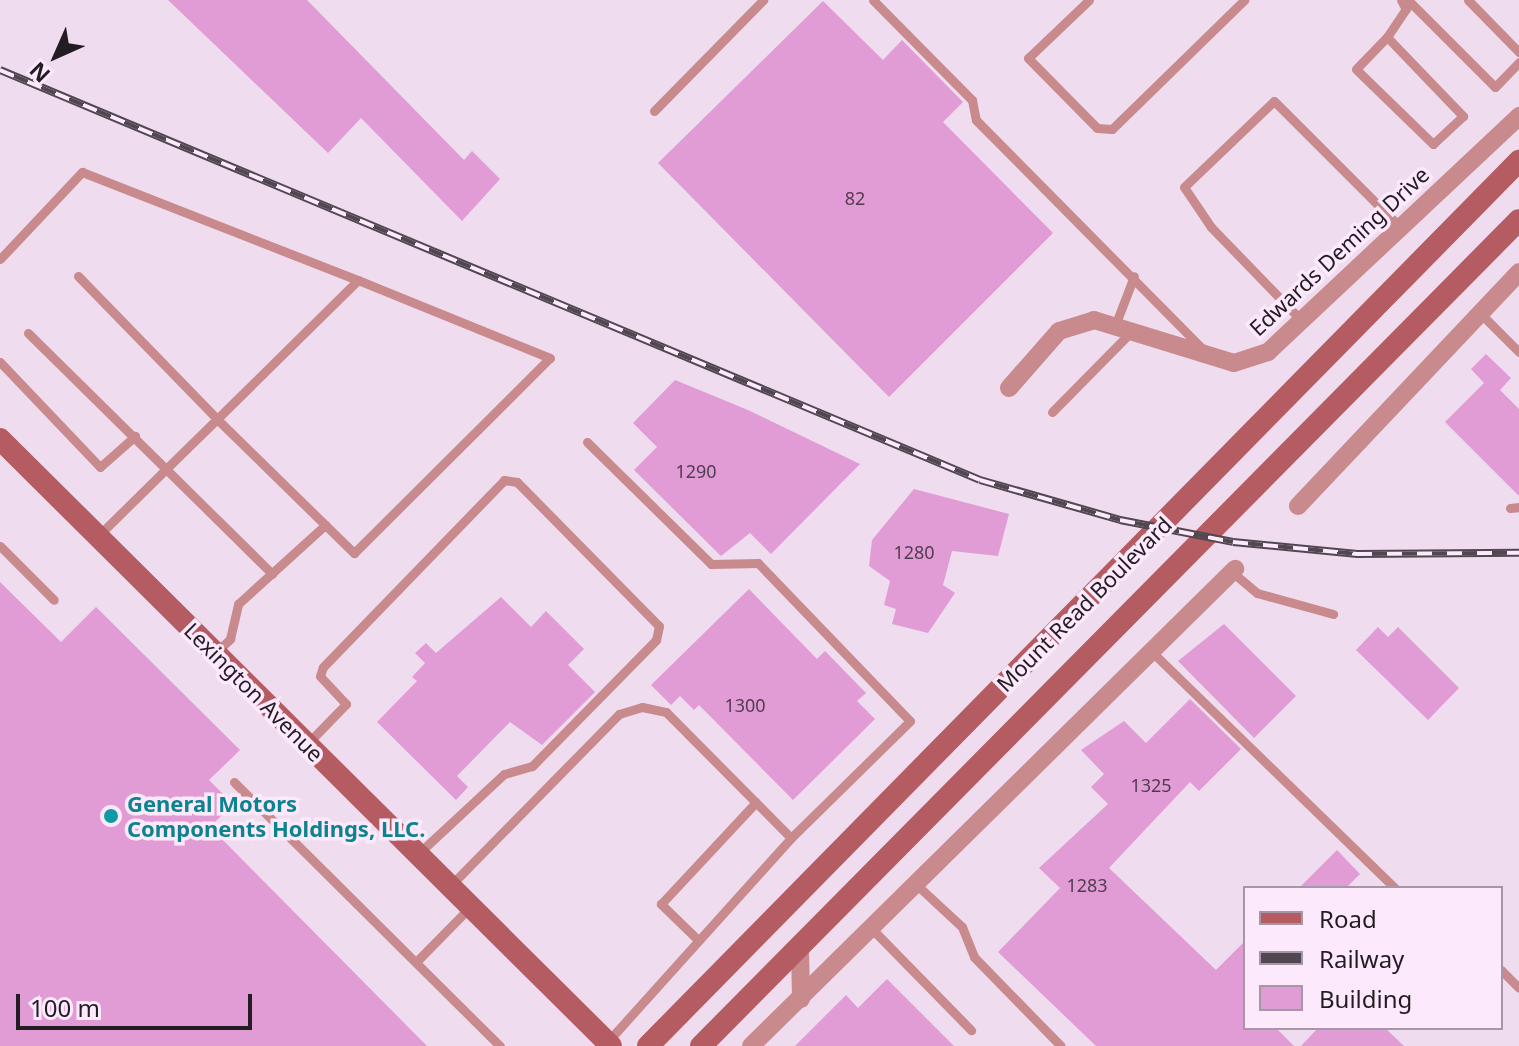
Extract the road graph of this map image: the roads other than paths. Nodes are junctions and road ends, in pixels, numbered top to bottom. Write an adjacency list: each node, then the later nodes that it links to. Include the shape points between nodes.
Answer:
1 (763, 0): 11 (lane)
2 (873, 0): 18 (lane, via 972,100 976,120)
3 (1089, 0): 4 (lane, via 1028,58 1097,128 1112,129)
4 (1244, 0)
5 (1401, 0): 8 (lane, via 1406,9)
6 (1408, 0): 10 (lane, via 1495,87)
7 (1468, 0): 9 (lane)
8 (1387, 37): 8 (lane, via 1356,69 1433,144 1463,116)
9 (1519, 52)
10 (1519, 62)
11 (654, 111)
12 (1519, 116): 15 (street, Edwards Deming Drive)
13 (1519, 161): 64 (main road, Mount Read Boulevard)
14 (1519, 220): 56 (main road, Mount Read Boulevard)
15 (1401, 228): 22 (street, Edwards Deming Drive); 22 (lane, via 1274,101 1184,187 1211,227)
16 (0, 259): 20 (lane, via 82,172)
17 (78, 276): 30 (lane)
18 (1134, 276): 23 (lane); 26 (lane)
19 (1518, 276): 21 (street)
20 (358, 280): 30 (lane); 36 (lane, via 550,358 354,553)
21 (1480, 313): 25 (lane); 35 (street)
22 (1302, 321): 26 (street, Edwards Deming Drive, via 1252,361)
23 (1125, 326): 26 (street, Edwards Deming Drive); 28 (street, Edwards Deming Drive, via 1094,320 1059,331); 29 (lane)
24 (28, 333): 31 (lane)
25 (1519, 352)
26 (1211, 357)
27 (0, 362): 31 (lane, via 100,467)
28 (1009, 388)
29 (1052, 412)
30 (217, 419): 34 (lane); 36 (lane)
31 (135, 436): 34 (lane)
32 (0, 439): 37 (main road, Lexington Avenue)
33 (587, 442): 48 (lane, via 711,564 758,563 910,721)
34 (168, 467): 37 (lane); 40 (lane)
35 (1298, 506)
36 (325, 525): 40 (lane)
37 (98, 536): 44 (main road, Lexington Avenue)
38 (0, 546): 41 (lane)
39 (1233, 570): 42 (lane, via 1257,593); 43 (street)
40 (272, 574): 44 (lane, via 238,604 230,639)
41 (54, 600)
42 (1333, 614)
43 (1152, 652): 51 (lane); 52 (street)
44 (215, 653): 45 (main road, Lexington Avenue)
45 (307, 744): 49 (main road, Lexington Avenue); 49 (lane, via 346,704 320,676 323,667 504,480 517,482 659,626 656,640 532,766 504,774)
46 (234, 782): 57 (lane)
47 (756, 802): 48 (lane); 50 (lane, via 666,712 642,707 619,714); 55 (lane, via 661,904)
48 (791, 838): 55 (lane)
49 (418, 854): 50 (main road, Lexington Avenue)
50 (450, 886): 53 (main road, Lexington Avenue)
51 (1393, 886)
52 (919, 887): 54 (street); 67 (lane, via 962,927 974,957)
53 (471, 906): 57 (lane); 62 (main road, Lexington Avenue)
54 (874, 931): 60 (street); 61 (lane)
55 (698, 940): 62 (lane)
56 (800, 947): 60 (street); 65 (main road, Mount Read Boulevard)
57 (416, 962): 63 (lane)
58 (1503, 972): 59 (lane)
59 (1519, 988)
60 (801, 999): 66 (street)
61 (971, 1030)
62 (609, 1044)
63 (500, 1046)
64 (648, 1046)
65 (701, 1046)
66 (751, 1046)
67 (1061, 1046)

